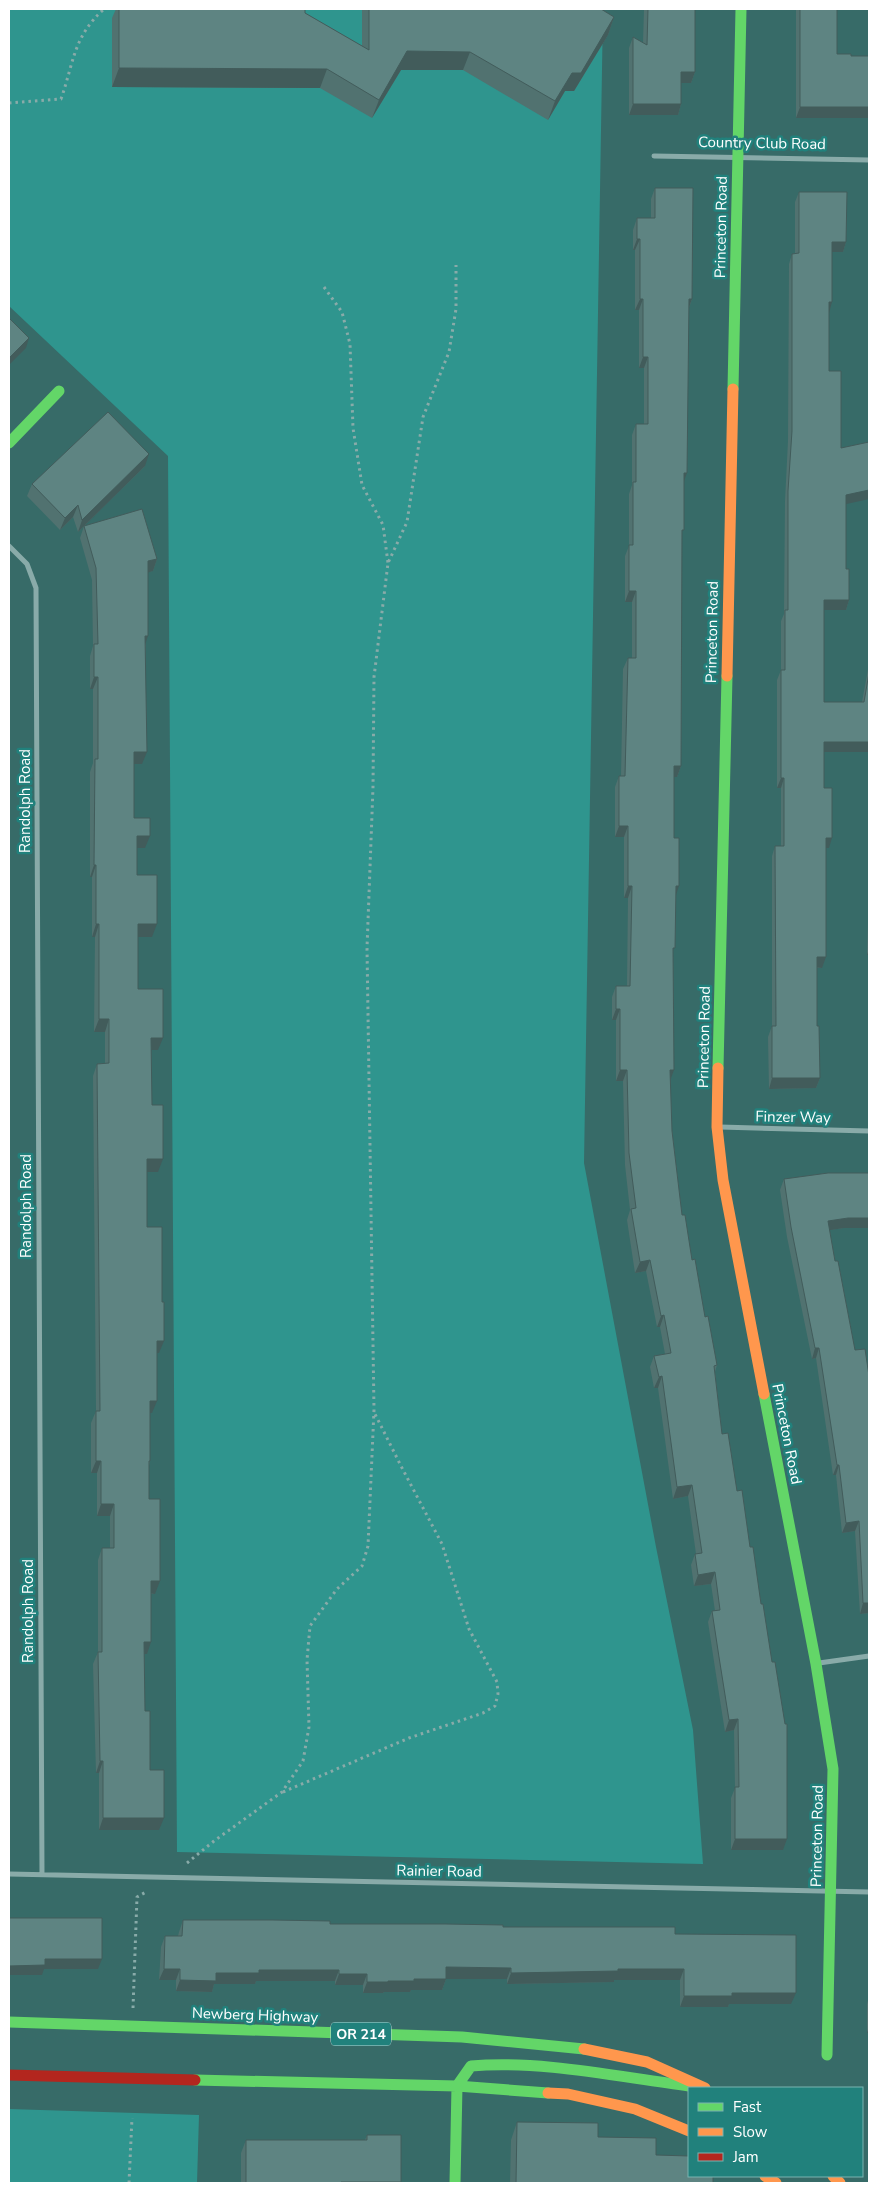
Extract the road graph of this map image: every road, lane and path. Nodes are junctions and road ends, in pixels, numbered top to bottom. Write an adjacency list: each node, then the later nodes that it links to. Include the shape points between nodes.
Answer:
1 (104, 9): 3 (path, via 92,19 76,44 61,99)
2 (741, 9): 5 (street, Princeton Road)
3 (9, 103)
4 (654, 156): 5 (street, Country Club Road)
5 (738, 158): 6 (street, Country Club Road); 13 (street, Princeton Road)
6 (869, 160)
7 (456, 265): 12 (path, via 456,309 449,352 423,417 407,522)
8 (324, 287): 12 (path, via 342,312 350,344 353,428 362,485 383,525)
9 (59, 391): 10 (street)
10 (9, 443)
11 (9, 546): 20 (street, Randolph Road, via 27,564 36,588)
12 (388, 563): 15 (path, via 374,677 367,948)
13 (716, 1127): 14 (street, Finzer Way); 17 (street, Princeton Road, via 723,1180)
14 (869, 1131)
15 (374, 1410): 18 (path, via 368,1546 362,1566 337,1589 310,1626 309,1727 303,1761); 18 (path, via 442,1544 469,1629 497,1682 498,1694 495,1706 483,1713 409,1738)
16 (869, 1656): 17 (street)
17 (816, 1664): 22 (street, Princeton Road, via 833,1769)
18 (282, 1792): 21 (path)
19 (9, 1874): 20 (street, Rainier Road)
20 (42, 1874): 21 (street, Rainier Road)
21 (168, 1878): 22 (street, Rainier Road); 24 (path, via 137,1897)
22 (831, 1891): 23 (street, Rainier Road); 26 (street, Princeton Road)
23 (869, 1892)
24 (133, 2014)
25 (9, 2022): 30 (street, Newberg Highway / OR 214, via 462,2037 572,2046 647,2062)
26 (827, 2055)
27 (9, 2075): 28 (street)
28 (457, 2086): 29 (street, Newberg Highway / OR 214, via 471,2066 496,2064); 32 (street, via 568,2094 635,2109); 34 (street)
29 (696, 2087)
30 (702, 2087)
31 (132, 2118): 33 (path)
32 (688, 2131)
33 (129, 2183)
34 (455, 2183)

